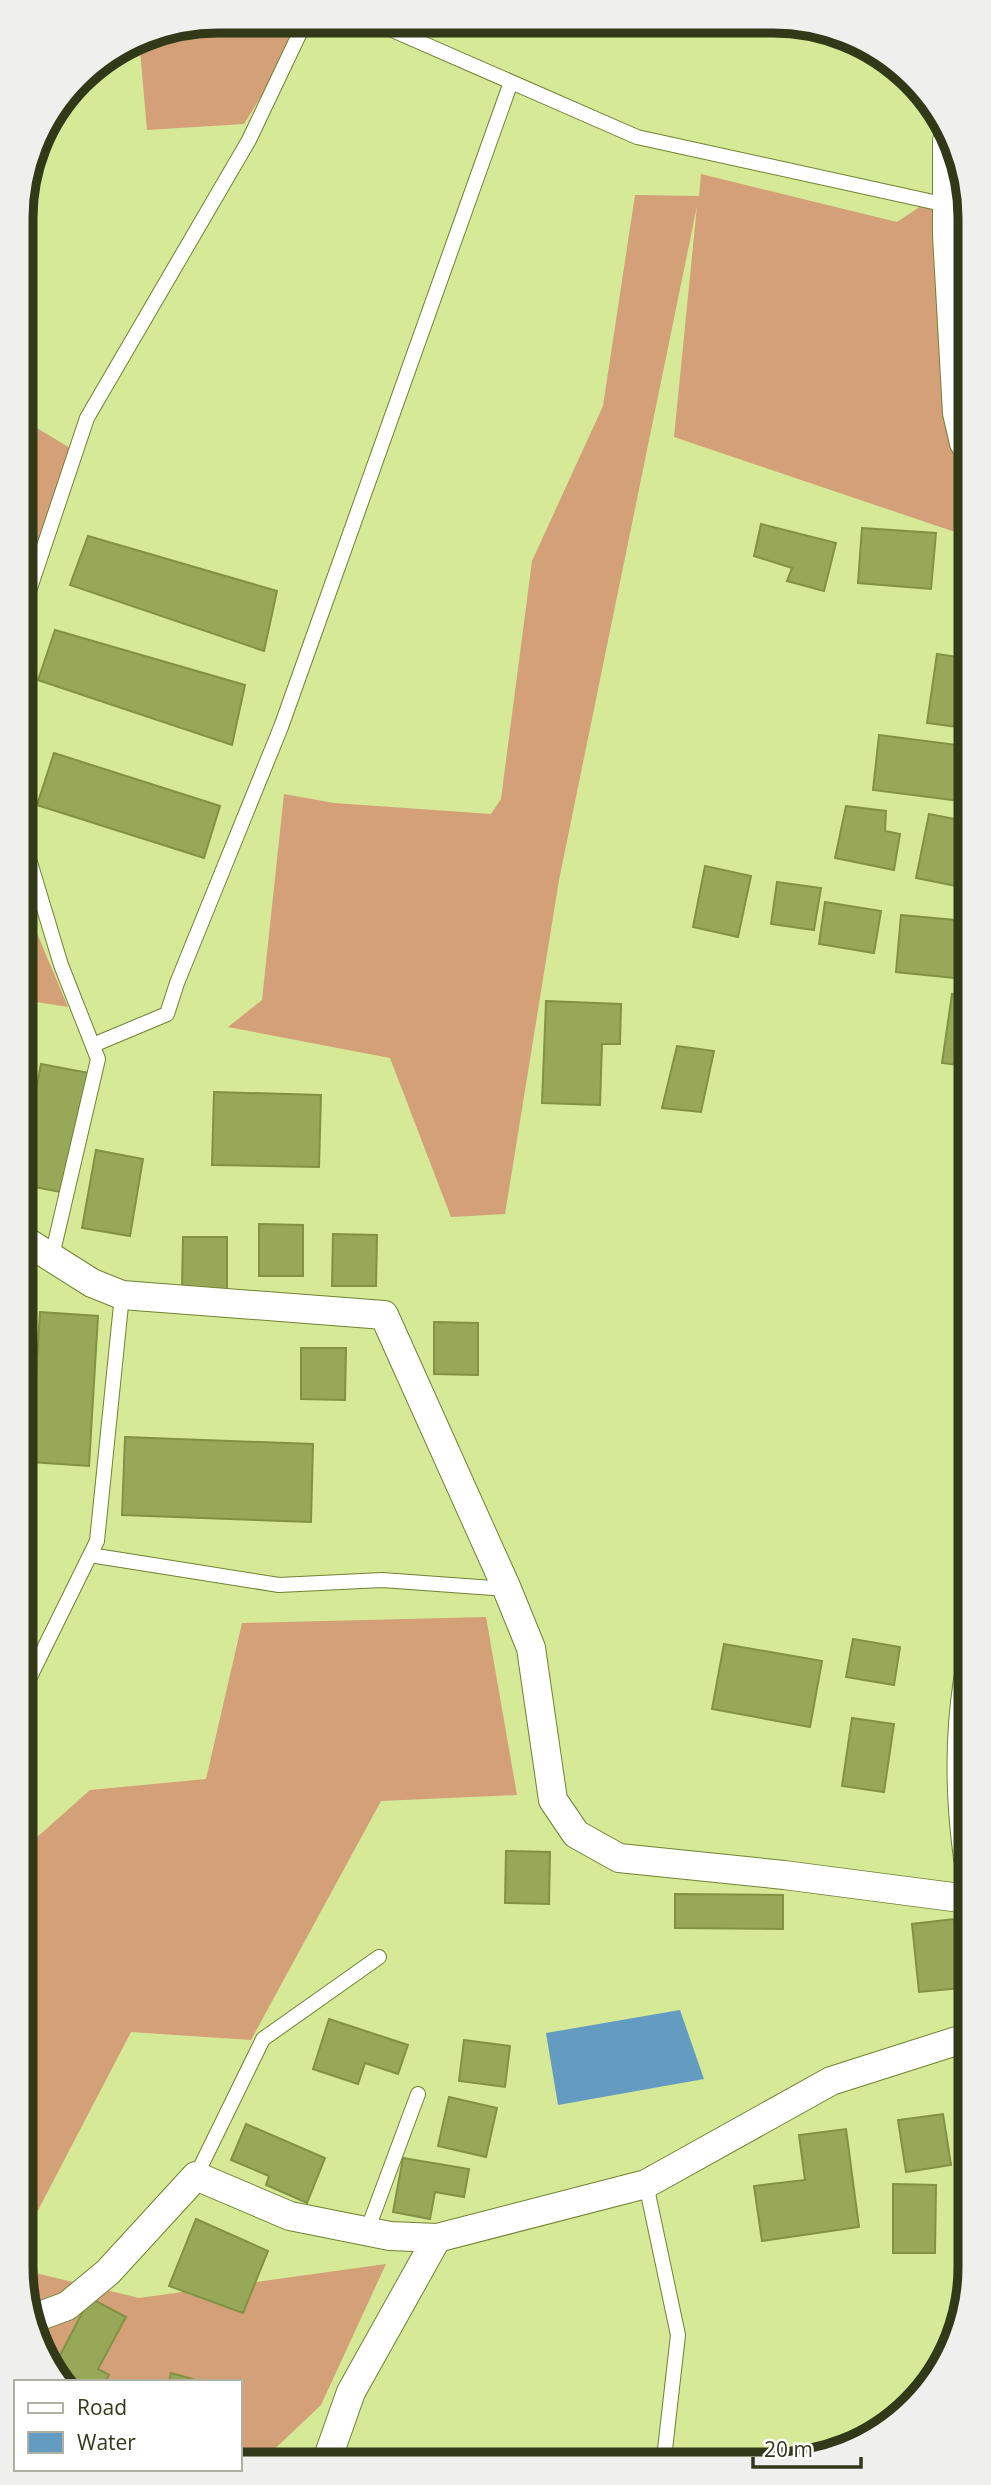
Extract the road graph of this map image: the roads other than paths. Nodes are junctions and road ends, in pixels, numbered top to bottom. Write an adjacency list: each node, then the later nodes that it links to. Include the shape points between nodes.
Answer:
1 (299, 34): 7 (lane, via 249,140 87,418)
2 (401, 34): 3 (lane)
3 (511, 82): 5 (lane, via 637,137); 9 (lane, via 281,727 167,1014)
4 (947, 157): 5 (street)
5 (947, 205): 6 (street)
6 (958, 417)
7 (34, 577)
8 (34, 874): 9 (lane, via 61,965)
9 (93, 1045): 11 (lane, via 98,1059)
10 (33, 1245): 11 (street)
11 (52, 1256): 12 (street, via 92,1283)
12 (122, 1295): 13 (lane, via 97,1541); 14 (street, via 384,1315)
13 (90, 1555): 14 (lane, via 279,1585 382,1580); 15 (lane)
14 (507, 1589): 16 (street, via 531,1648 553,1800 576,1834 619,1858)
15 (33, 1670)
16 (957, 1898)
17 (379, 1957): 20 (lane, via 263,2039)
18 (957, 2040): 21 (street, via 831,2081)
19 (418, 2094): 22 (lane)
20 (196, 2176): 22 (street, via 290,2216); 24 (street, via 108,2272 67,2306)
21 (646, 2184): 23 (street); 26 (lane, via 678,2335)
22 (367, 2231): 23 (street)
23 (437, 2238): 25 (street, via 351,2392)
24 (40, 2316)
25 (330, 2452)
26 (665, 2452)

